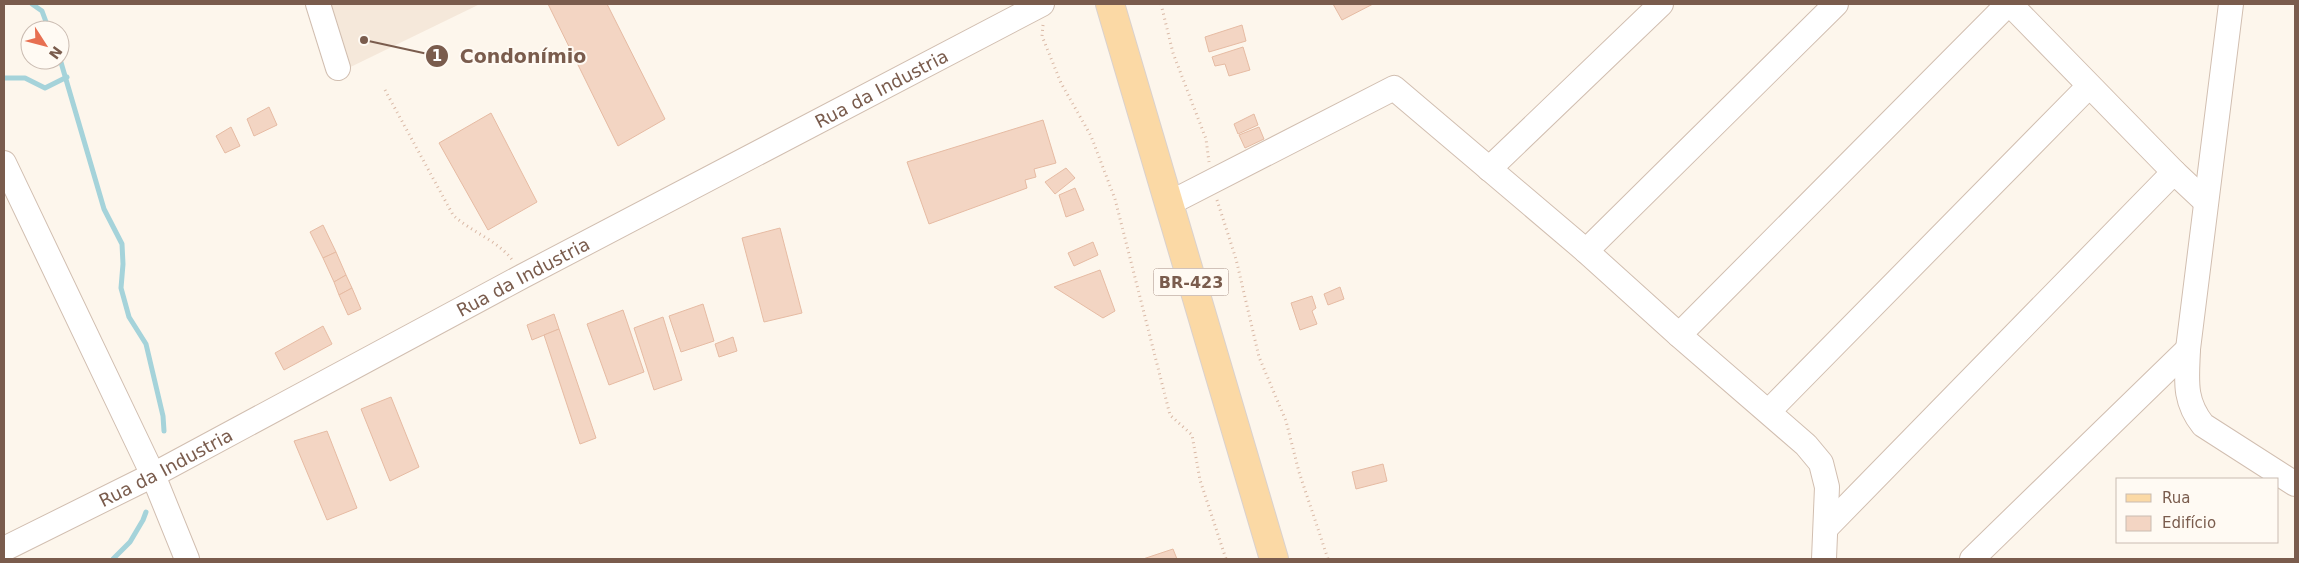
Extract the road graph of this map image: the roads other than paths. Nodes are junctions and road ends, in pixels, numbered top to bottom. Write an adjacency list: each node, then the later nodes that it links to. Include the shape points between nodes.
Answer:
1 (318, 4): 8 (street)
2 (1110, 4): 14 (main road, BR-423)
3 (1661, 4): 11 (street)
4 (1836, 4): 15 (street)
5 (2009, 4): 9 (street); 16 (street)
6 (2231, 4): 13 (street)
7 (1043, 12): 19 (street, Rua da Industria, via 523,276)
8 (338, 68)
9 (2089, 86): 12 (street); 18 (street)
10 (4, 163): 19 (street)
11 (1489, 169): 14 (street, via 1394,88); 15 (street)
12 (2174, 172): 13 (street); 21 (street)
13 (2206, 202): 17 (street)
14 (1168, 204): 24 (main road, BR-423)
15 (1586, 251): 16 (street)
16 (1679, 335): 18 (street)
17 (2188, 349): 20 (street, via 2186,390 2193,412 2203,425); 26 (street)
18 (1769, 411): 21 (street, via 1821,463 1827,487)
19 (154, 475): 22 (street, Rua da Industria); 23 (street)
20 (2295, 484)
21 (1826, 528): 25 (street)
22 (4, 549)
23 (187, 559)
24 (1274, 559)
25 (1824, 559)
26 (1972, 559)

